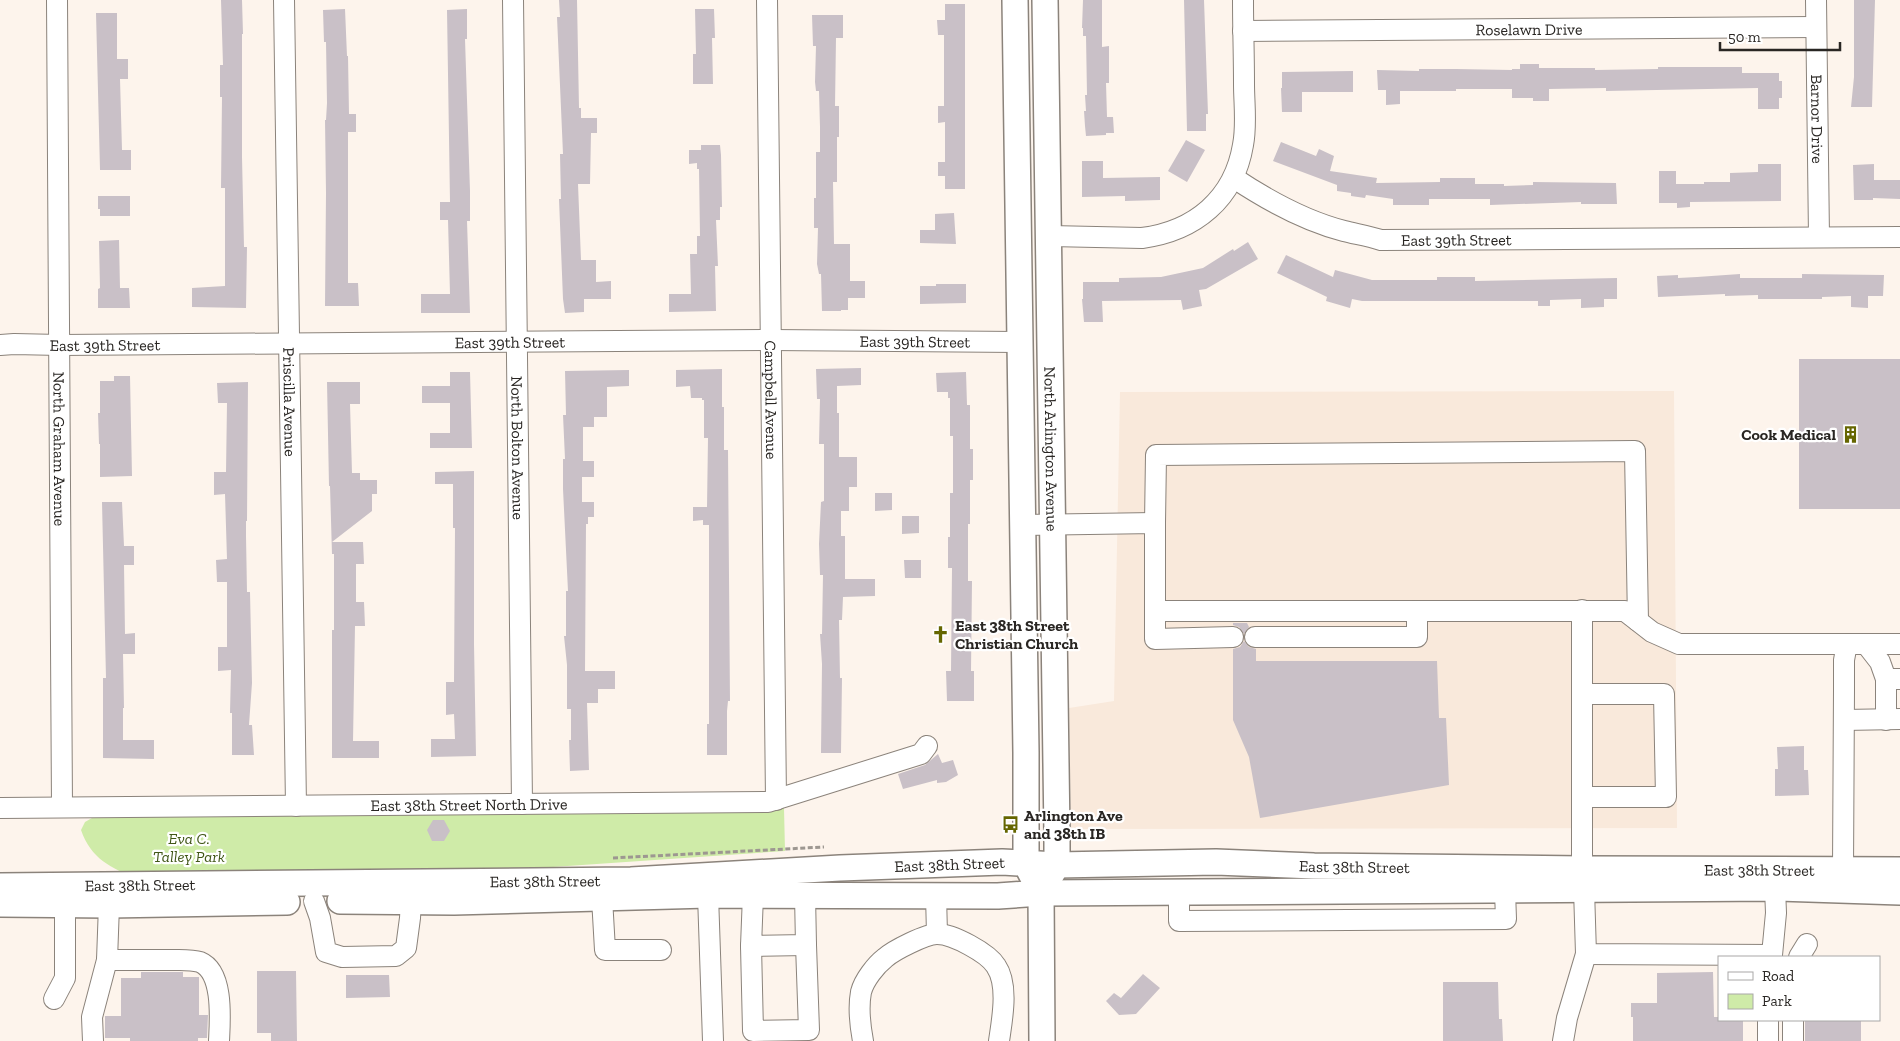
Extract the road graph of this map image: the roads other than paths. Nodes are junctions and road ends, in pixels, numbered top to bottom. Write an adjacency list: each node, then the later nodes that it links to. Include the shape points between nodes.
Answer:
1 (57, 0): 19 (street, North Graham Avenue)
2 (284, 0): 18 (street, Priscilla Avenue)
3 (512, 0): 17 (street, North Bolton Avenue)
4 (767, 0): 15 (street, Campbell Avenue)
5 (1015, 0): 16 (main road, North Arlington Avenue)
6 (1045, 0): 12 (main road, North Arlington Avenue)
7 (1243, 0): 10 (street)
8 (1816, 0): 9 (street, Barnor Drive)
9 (1816, 27): 10 (street, Roselawn Drive); 13 (street, Barnor Drive)
10 (1243, 31): 11 (street, via 1244,132 1242,153)
11 (1234, 178): 12 (street, via 1221,197 1199,217 1158,236); 13 (street, East 39th Street, via 1308,218 1381,240)
12 (1050, 236): 22 (main road, North Arlington Avenue)
13 (1819, 237): 14 (street, East 39th Street)
14 (1900, 237)
15 (771, 340): 16 (street, East 39th Street); 17 (street, East 39th Street); 38 (street, Campbell Avenue)
16 (1020, 342): 23 (main road, North Arlington Avenue)
17 (517, 343): 18 (street, East 39th Street); 39 (street, North Bolton Avenue)
18 (289, 344): 19 (street, East 39th Street); 40 (street, Priscilla Avenue)
19 (60, 345): 20 (street, East 39th Street); 41 (street, North Graham Avenue)
20 (0, 346)
21 (1155, 523): 22 (street); 25 (street); 27 (street, via 1156,455 1635,451)
22 (1053, 524): 23 (street); 44 (main road, North Arlington Avenue)
23 (1023, 525): 43 (main road, North Arlington Avenue)
24 (1582, 610): 26 (street); 27 (street, via 1624,611); 33 (street)
25 (1155, 611): 26 (street); 29 (street, via 1155,639)
26 (1417, 611): 28 (street, via 1417,638)
27 (1638, 621): 30 (street, via 1652,632 1679,644)
28 (1255, 637)
29 (1233, 638)
30 (1857, 644): 31 (street); 32 (street, via 1880,662); 34 (street, via 1844,660)
31 (1900, 644)
32 (1893, 679): 35 (street)
33 (1582, 694): 37 (street); 37 (street, via 1664,694 1666,797)
34 (1844, 720): 35 (street); 45 (street)
35 (1893, 720)
36 (927, 746): 38 (street, East 38th Street North Drive, via 921,754)
37 (1582, 797): 47 (street)
38 (776, 800): 39 (street, East 38th Street North Drive)
39 (522, 804): 40 (street, East 38th Street North Drive)
40 (296, 806): 41 (street, East 38th Street North Drive)
41 (62, 807): 42 (street, East 38th Street North Drive)
42 (0, 808)
43 (1026, 864): 44 (main road, East 38th Street); 48 (main road, East 38th Street, via 1002,862 840,868 631,880); 55 (main road, North Arlington Avenue)
44 (1057, 865): 47 (main road, East 38th Street, via 1216,862); 55 (main road)
45 (1843, 870): 46 (main road, East 38th Street); 47 (main road, East 38th Street)
46 (1900, 870)
47 (1583, 879): 49 (main road, East 38th Street); 51 (main road, East 38th Street); 72 (street)
48 (0, 886)
49 (1775, 888): 54 (main road, East 38th Street); 73 (street)
50 (1427, 891): 51 (main road, East 38th Street); 53 (main road, East 38th Street); 66 (street)
51 (1505, 891): 66 (street, via 1506,920)
52 (1179, 892): 53 (main road, East 38th Street); 55 (main road, East 38th Street); 67 (street, via 1179,921)
53 (1242, 892): 67 (street)
54 (1900, 892)
55 (1040, 893): 59 (main road, East 38th Street); 83 (main road, North Arlington Avenue)
56 (708, 895): 57 (main road, East 38th Street); 60 (main road, East 38th Street); 80 (street)
57 (753, 895): 58 (main road, East 38th Street); 70 (street)
58 (805, 895): 59 (main road, East 38th Street); 69 (street)
59 (936, 895): 68 (street)
60 (602, 898): 62 (main road, East 38th Street); 71 (street, via 605,950)
61 (314, 901): 62 (main road, East 38th Street); 62 (street, via 326,952 342,957 396,956 406,948); 65 (main road, East 38th Street)
62 (411, 901)
63 (0, 904): 64 (main road, East 38th Street)
64 (65, 904): 65 (main road, East 38th Street); 75 (street, via 65,978)
65 (110, 905): 74 (street)
66 (1428, 920): 67 (street)
67 (1244, 921)
68 (937, 934): 81 (street, via 913,942 885,958 867,979 861,992 859,1022); 82 (street, via 979,950 996,966 1003,986 1003,1020)
69 (806, 945): 70 (street); 70 (street, via 809,1030 752,1030)
70 (751, 946)
71 (661, 950)
72 (1586, 954): 73 (street); 84 (street)
73 (1772, 956)
74 (107, 960): 78 (street, via 92,1017); 79 (street, via 200,962 211,971 219,994)
75 (54, 1000)
76 (1768, 1021): 85 (street)
77 (1793, 1021): 86 (street)
78 (92, 1041)
79 (219, 1041)
80 (713, 1041)
81 (863, 1041)
82 (998, 1041)
83 (1042, 1041)
84 (1563, 1041)
85 (1768, 1041)
86 (1793, 1041)

